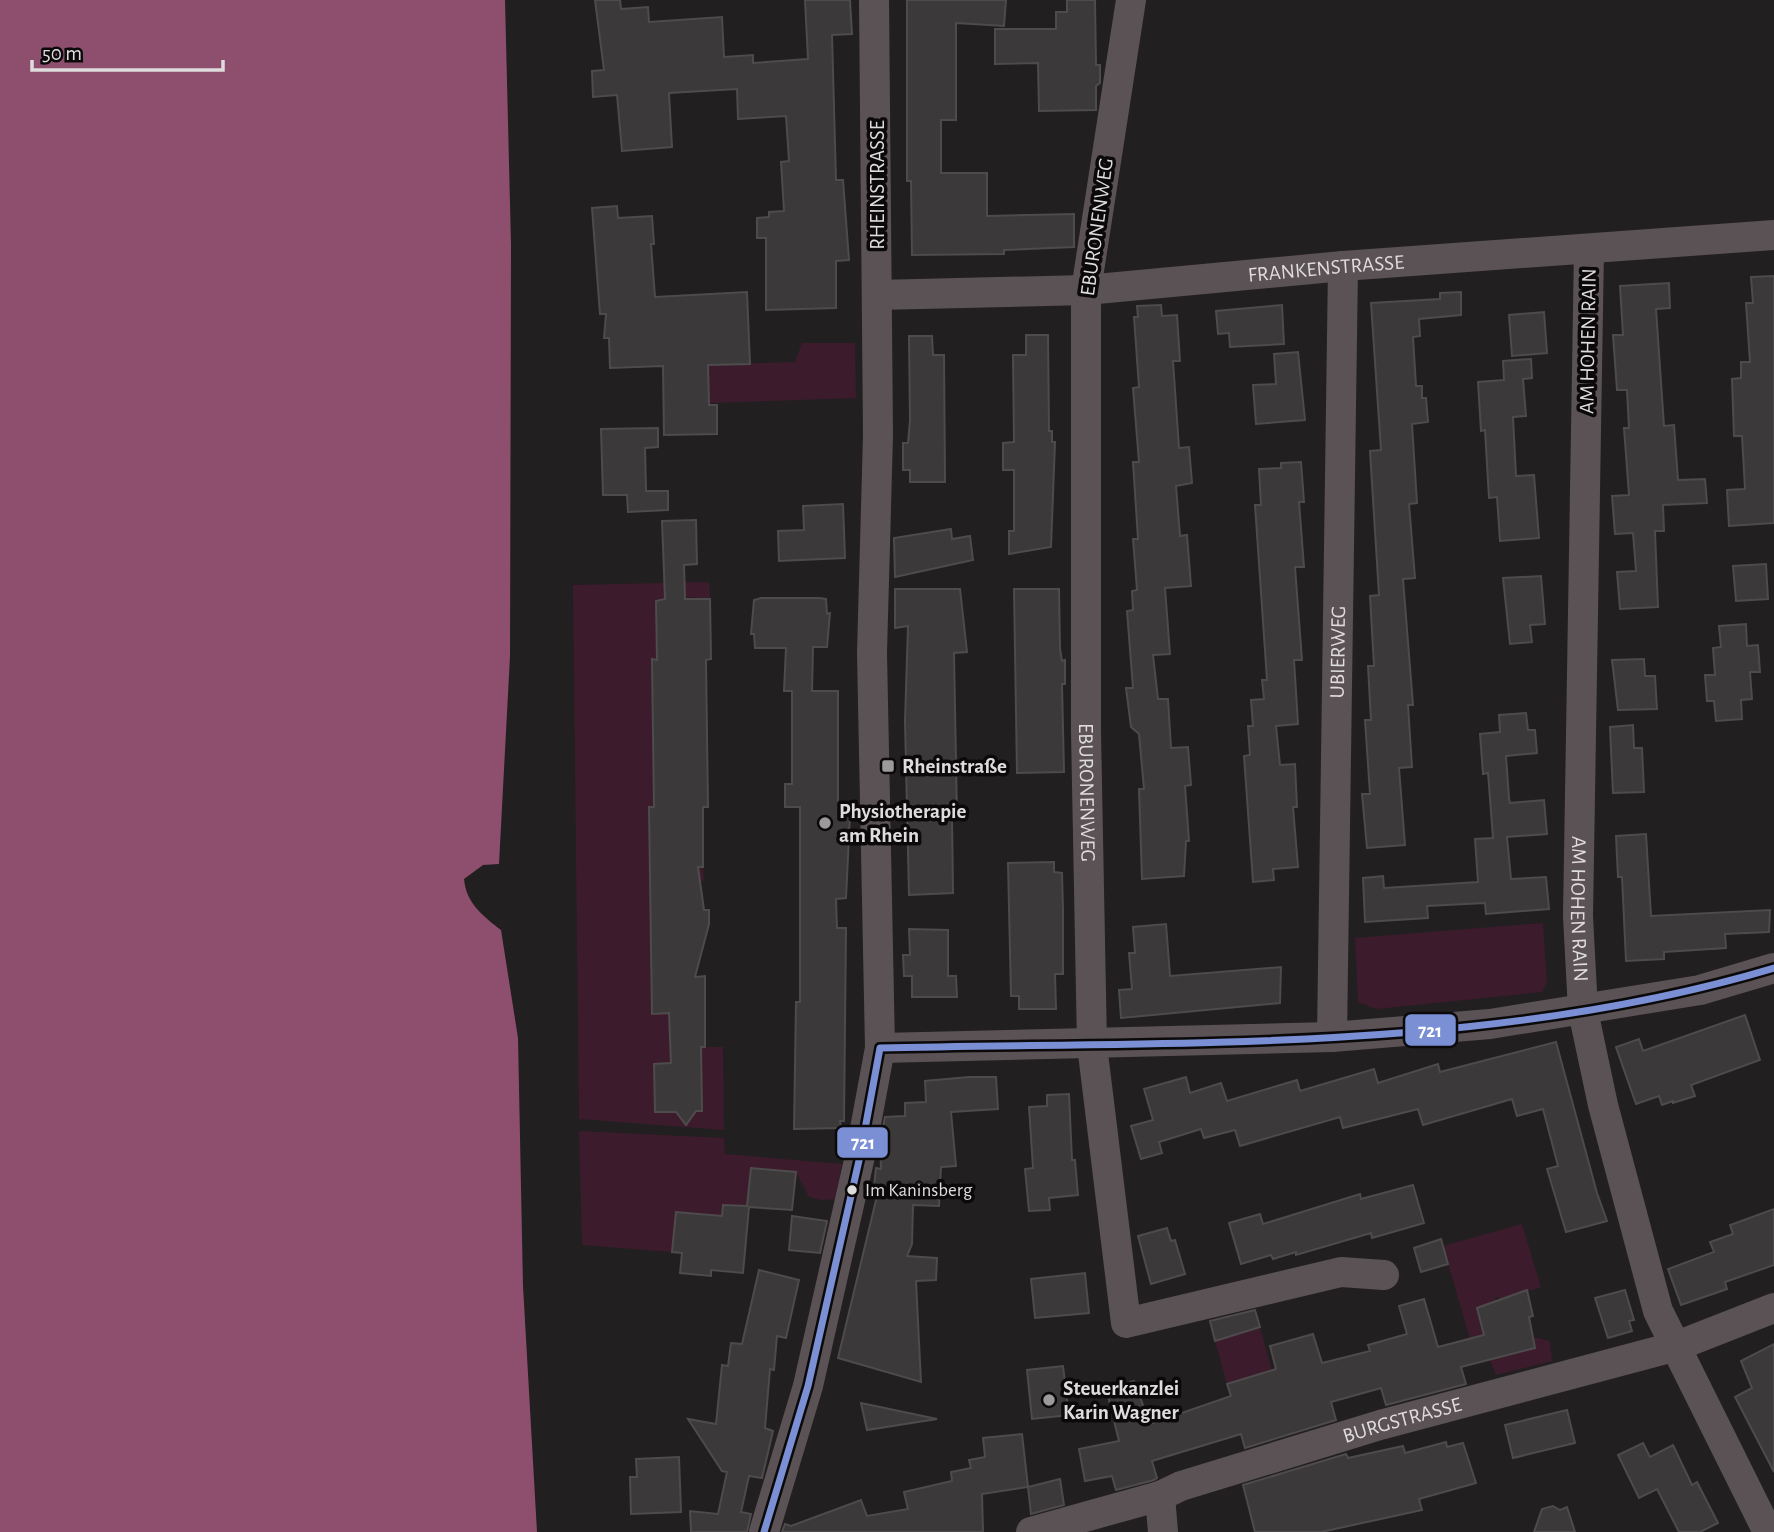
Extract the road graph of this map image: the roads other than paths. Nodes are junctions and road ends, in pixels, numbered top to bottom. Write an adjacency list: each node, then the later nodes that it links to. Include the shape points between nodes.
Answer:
1 (874, 0): 7 (street, RHEINSTRASSE)
2 (1131, 0): 6 (street, EBURONENWEG)
3 (1774, 236): 4 (street, FRANKENSTRASSE)
4 (1589, 249): 5 (street, FRANKENSTRASSE); 9 (street, AM HOHEN RAIN, via 1578,916)
5 (1343, 265): 6 (street, FRANKENSTRASSE); 10 (street, UBIERWEG)
6 (1086, 290): 7 (street, FRANKENSTRASSE); 11 (street, EBURONENWEG)
7 (877, 295): 12 (street, RHEINSTRASSE, via 872,653)
8 (1774, 968): 9 (street, via 1700,990)
9 (1583, 1011): 10 (street); 15 (street, AM HOHEN RAIN, via 1658,1311)
10 (1332, 1037): 11 (street)
11 (1091, 1045): 12 (street); 13 (street, EBURONENWEG, via 1126,1323 1341,1272)
12 (880, 1048): 17 (street, RHEINSTRASSE, via 808,1386)
13 (1384, 1275)
14 (1774, 1308): 15 (street, BURGSTRASSE)
15 (1677, 1346): 16 (street, BURGSTRASSE, via 1380,1425); 20 (street, AM HOHEN RAIN)
16 (1160, 1496): 18 (street, BURGSTRASSE); 19 (street)
17 (764, 1532)
18 (1031, 1532)
19 (1163, 1532)
20 (1768, 1532)

